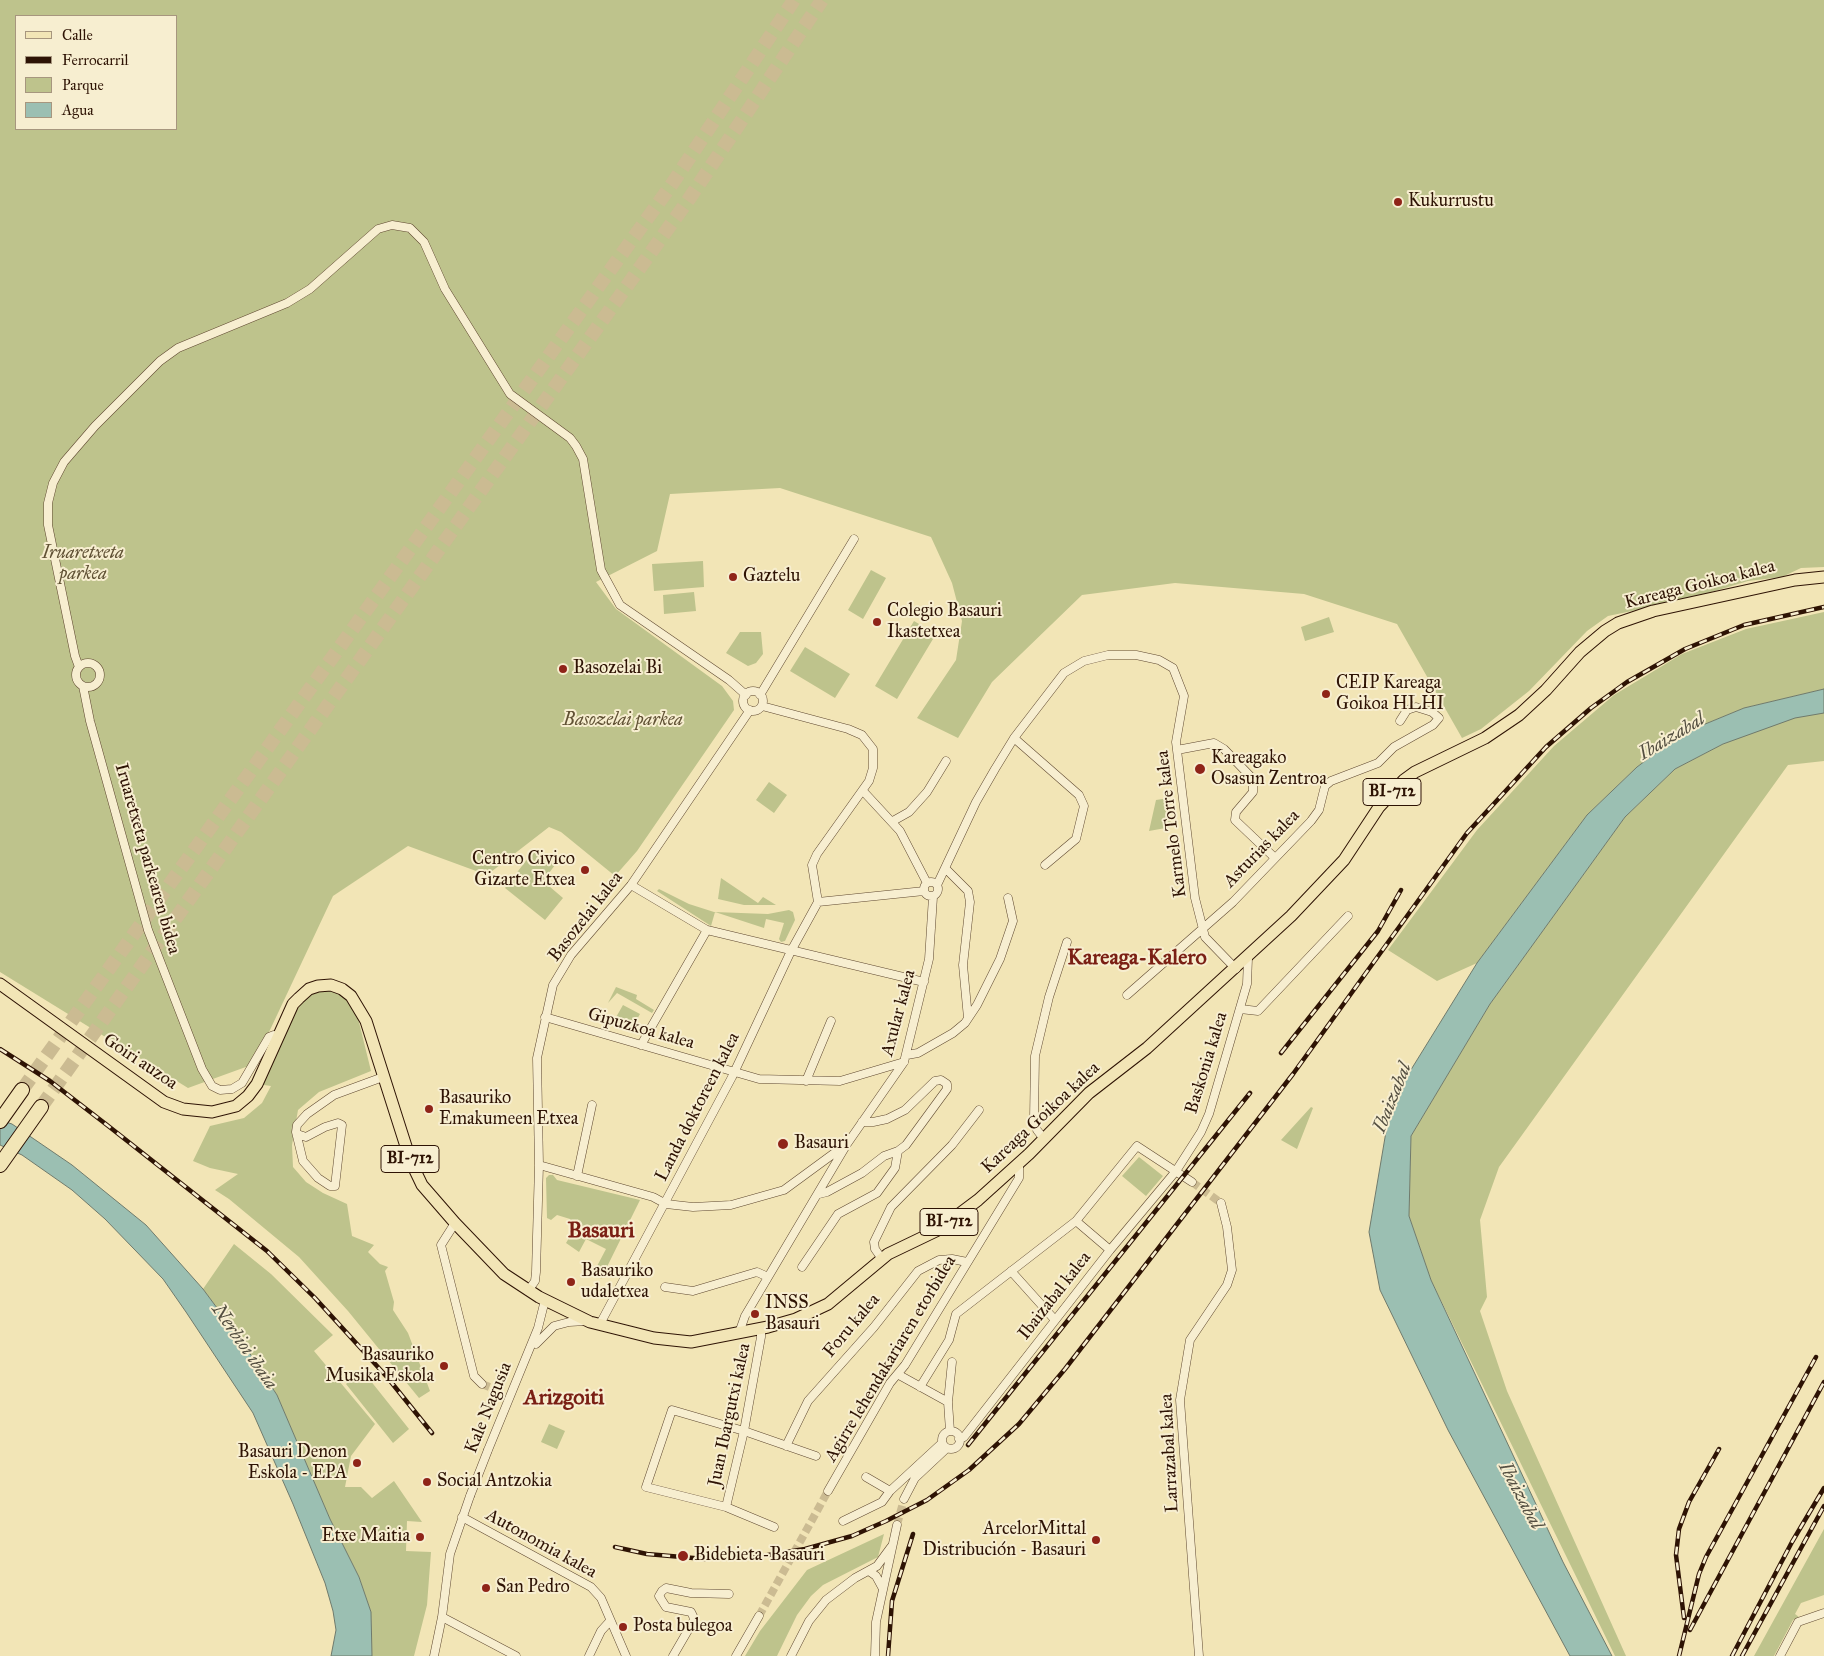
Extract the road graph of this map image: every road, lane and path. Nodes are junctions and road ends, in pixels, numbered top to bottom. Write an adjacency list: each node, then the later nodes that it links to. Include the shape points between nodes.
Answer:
1 (854, 539): 6 (street)
2 (1824, 577): 30 (main road, Kareaga Goikoa kalea / BI-712, via 1795,580 1653,611 1605,631 1519,715 1485,738 1404,780 1379,807 1329,877)
3 (80, 667): 4 (street, via 76,678); 4 (street, via 90,664 99,671 98,682 91,687); 5 (street, via 48,526 48,503 53,483 64,462 160,361 178,348 287,304 310,289 378,229 392,225 410,228 424,242 445,289 510,394 570,438 576,446 583,459 601,570 620,605)
4 (83, 686): 40 (street, Iruaretxeta parkearen bidea, via 90,722 148,930 202,1069 212,1086 220,1090 232,1089 242,1083 269,1037)
5 (746, 695): 6 (street, via 755,692); 8 (street, via 744,704)
6 (760, 695): 7 (street)
7 (762, 706): 8 (street, via 758,710); 13 (street, via 848,729 862,736 873,749 873,768)
8 (750, 710): 19 (street, Basozelai kalea)
9 (1400, 721): 15 (street, Asturias kalea, via 1407,710 1416,707 1439,718 1433,725 1394,746 1378,763 1325,786 1319,810)
10 (1014, 738): 11 (street, Karmelo Torre kalea, via 1064,673 1074,666 1108,655 1136,655 1159,660 1173,668 1184,696); 16 (street, via 1079,795 1084,806 1076,839); 17 (street, Karmelo Torre kalea, via 976,802)
11 (1177, 750): 15 (street, via 1214,743 1253,779 1253,792 1236,812 1235,820); 26 (street, Karmelo Torre kalea, via 1195,898)
12 (946, 761): 14 (street, via 927,792 909,812)
13 (863, 791): 14 (street); 24 (street, via 814,860 812,873)
14 (892, 821): 18 (street)
15 (1275, 858): 26 (street, Asturias kalea)
16 (1045, 865)
17 (944, 868): 20 (street, Karmelo Torre kalea); 38 (street, via 968,891 970,902 963,965)
18 (927, 883): 20 (street); 21 (street)
19 (631, 885): 27 (street); 37 (street, Basozelai kalea, via 571,955 553,985)
20 (937, 885): 22 (street, via 938,892)
21 (924, 891): 22 (street); 24 (street)
22 (932, 897): 32 (street, Axular kalea, via 929,959)
23 (1008, 898): 38 (street, Gipuzkoa kalea, via 1013,921 1005,946)
24 (818, 902): 29 (street, Landa doktoreen kalea)
25 (1348, 916): 36 (street, via 1258,1011)
26 (1203, 928): 31 (street, Karmelo Torre kalea, via 1205,937); 35 (street, Asturias kalea)
27 (707, 930): 29 (street); 41 (street)
28 (1067, 942): 53 (street, via 1046,1006 1035,1056 1034,1119)
29 (791, 950): 32 (street); 43 (street, Landa doktoreen kalea)
30 (1248, 958): 31 (main road, Kareaga Goikoa kalea / BI-712); 36 (street, Baskonia kalea, via 1247,984)
31 (1236, 969): 53 (main road, Kareaga Goikoa kalea / BI-712, via 1147,1048 1089,1093)
32 (924, 982): 42 (street, Axular kalea)
33 (0, 984): 40 (main road, Goiri auzoa / BI-712, via 164,1102 195,1112 236,1106 248,1096 257,1084)
34 (331, 985): 40 (main road, Goiri auzoa / BI-712, via 309,989 293,1004); 44 (main road, Kareaga Goikoa kalea / BI-712, via 351,996 360,1008)
35 (1128, 996)
36 (1240, 1009): 59 (street, Baskonia kalea, via 1209,1114)
37 (545, 1017): 41 (street, Gipuzkoa kalea); 58 (street, Basozelai kalea, via 537,1058)
38 (968, 1018): 42 (street, Gipuzkoa kalea, via 953,1033)
39 (831, 1021): 45 (street)
40 (278, 1037)
41 (641, 1045): 43 (street, Gipuzkoa kalea)
42 (905, 1058): 45 (street, Gipuzkoa kalea, via 840,1081); 51 (street, Axular kalea)
43 (734, 1072): 45 (street, Gipuzkoa kalea, via 759,1079); 64 (street, Landa doktoreen kalea)
44 (383, 1077): 52 (street, via 334,1095 318,1105 298,1122); 66 (main road, Kareaga Goikoa kalea / BI-712, via 416,1173)
45 (806, 1081)
46 (22, 1090): 50 (highway)
47 (592, 1105): 60 (street)
48 (979, 1110): 68 (street, via 952,1145 890,1207 874,1242)
49 (37, 1113): 56 (highway)
50 (0, 1121)
51 (862, 1122): 54 (street, Axular kalea); 55 (street, via 895,1115 905,1110 935,1081 944,1082 947,1089 906,1145)
52 (298, 1134): 52 (street, via 303,1161 318,1178 335,1186 342,1125 325,1127 306,1137)
53 (1044, 1139): 57 (main road, Kareaga Goikoa kalea / BI-712)
54 (847, 1144): 62 (street, Axular kalea); 64 (street, via 798,1181 768,1196 731,1205 694,1207)
55 (898, 1151): 62 (street); 70 (street, via 895,1168 877,1193 838,1214)
56 (1, 1164)
57 (1019, 1164): 68 (main road, Kareaga Goikoa kalea / BI-712, via 951,1220); 69 (street, Agirre lehendakariaren etorbidea, via 1019,1178)
58 (539, 1165): 60 (street); 74 (street, Basozelai kalea, via 536,1272 535,1281)
59 (1176, 1171): 61 (street); 65 (street, via 1137,1146); 67 (street, Ibaizabal kalea)
60 (577, 1176): 64 (street, via 653,1197)
61 (1192, 1182)
62 (819, 1194): 72 (street, Axular kalea)
63 (1221, 1203): 119 (street, Larrazabal kalea, via 1232,1270 1227,1285 1190,1340 1180,1400)
64 (666, 1204): 79 (street, Landa doktoreen kalea)
65 (1076, 1221): 67 (street); 71 (street)
66 (452, 1226): 74 (main road, Kareaga Goikoa kalea / BI-712, via 504,1274); 85 (street, via 441,1245 474,1376)
67 (1110, 1250): 77 (street, Ibaizabal kalea)
68 (882, 1258): 80 (main road, Kareaga Goikoa kalea / BI-712, via 828,1304 796,1319)
69 (967, 1262): 84 (street, Agirre lehendakariaren etorbidea); 91 (street, Foru kalea, via 939,1260 918,1271 874,1328 808,1400)
70 (802, 1267)
71 (1011, 1271): 77 (street); 86 (street, via 956,1314 949,1340)
72 (768, 1277): 73 (street, via 757,1272 692,1291); 81 (street, Axular kalea)
73 (665, 1287)
74 (528, 1291): 75 (main road, Kareaga Goikoa kalea / BI-712)
75 (545, 1300): 76 (main road, Kareaga Goikoa kalea / BI-712); 82 (street, via 543,1315)
76 (562, 1308): 78 (street); 79 (main road, Kareaga Goikoa kalea / BI-712)
77 (1055, 1320): 90 (street, Ibaizabal kalea, via 964,1437)
78 (562, 1323): 79 (street); 82 (street, via 546,1331)
79 (596, 1323): 81 (main road, Kareaga Goikoa kalea / BI-712, via 654,1338 691,1342)
80 (761, 1328): 81 (main road, Kareaga Goikoa kalea / BI-712); 88 (street, Juan Ibargutxi kalea)
81 (739, 1333)
82 (525, 1360): 99 (street, Kale Nagusia, bridge, via 507,1394)
83 (952, 1362): 87 (street)
84 (899, 1375): 86 (street); 95 (street, Agirre lehendakariaren etorbidea, via 890,1383)
85 (482, 1384)
86 (920, 1387): 87 (street)
87 (948, 1402): 89 (street)
88 (744, 1430): 91 (street); 98 (street, Juan Ibargutxi kalea); 98 (street, via 672,1410 646,1487)
89 (950, 1431): 90 (street, via 955,1432); 92 (street, via 943,1436)
90 (959, 1439): 92 (street, via 955,1448)
91 (786, 1446): 93 (street)
92 (945, 1446): 96 (street); 97 (street, via 915,1478)
93 (816, 1456)
94 (866, 1477): 96 (street)
95 (828, 1491)
96 (890, 1491): 100 (street, via 882,1502)
97 (904, 1499)
98 (726, 1507): 102 (street)
99 (462, 1517): 108 (street, via 450,1554); 110 (street, Autonomia kalea, via 591,1587 601,1598)
100 (843, 1521)
101 (897, 1525): 103 (street)
102 (774, 1527)
103 (891, 1547): 104 (street); 105 (street)
104 (869, 1571): 105 (street); 117 (street, via 826,1600 804,1629)
105 (882, 1587): 118 (street)
106 (729, 1594): 115 (street, via 691,1593 666,1588 662,1591 659,1596 666,1607 691,1612 694,1620)
107 (1824, 1613): 120 (street, via 1798,1622)
108 (442, 1616): 111 (street); 112 (street)
109 (759, 1616): 116 (street)
110 (610, 1621): 113 (street); 114 (street, Autonomia kalea)
111 (434, 1656)
112 (516, 1656)
113 (588, 1656)
114 (626, 1656)
115 (673, 1656)
116 (736, 1656)
117 (791, 1656)
118 (875, 1656)
119 (1199, 1656)
120 (1780, 1656)

